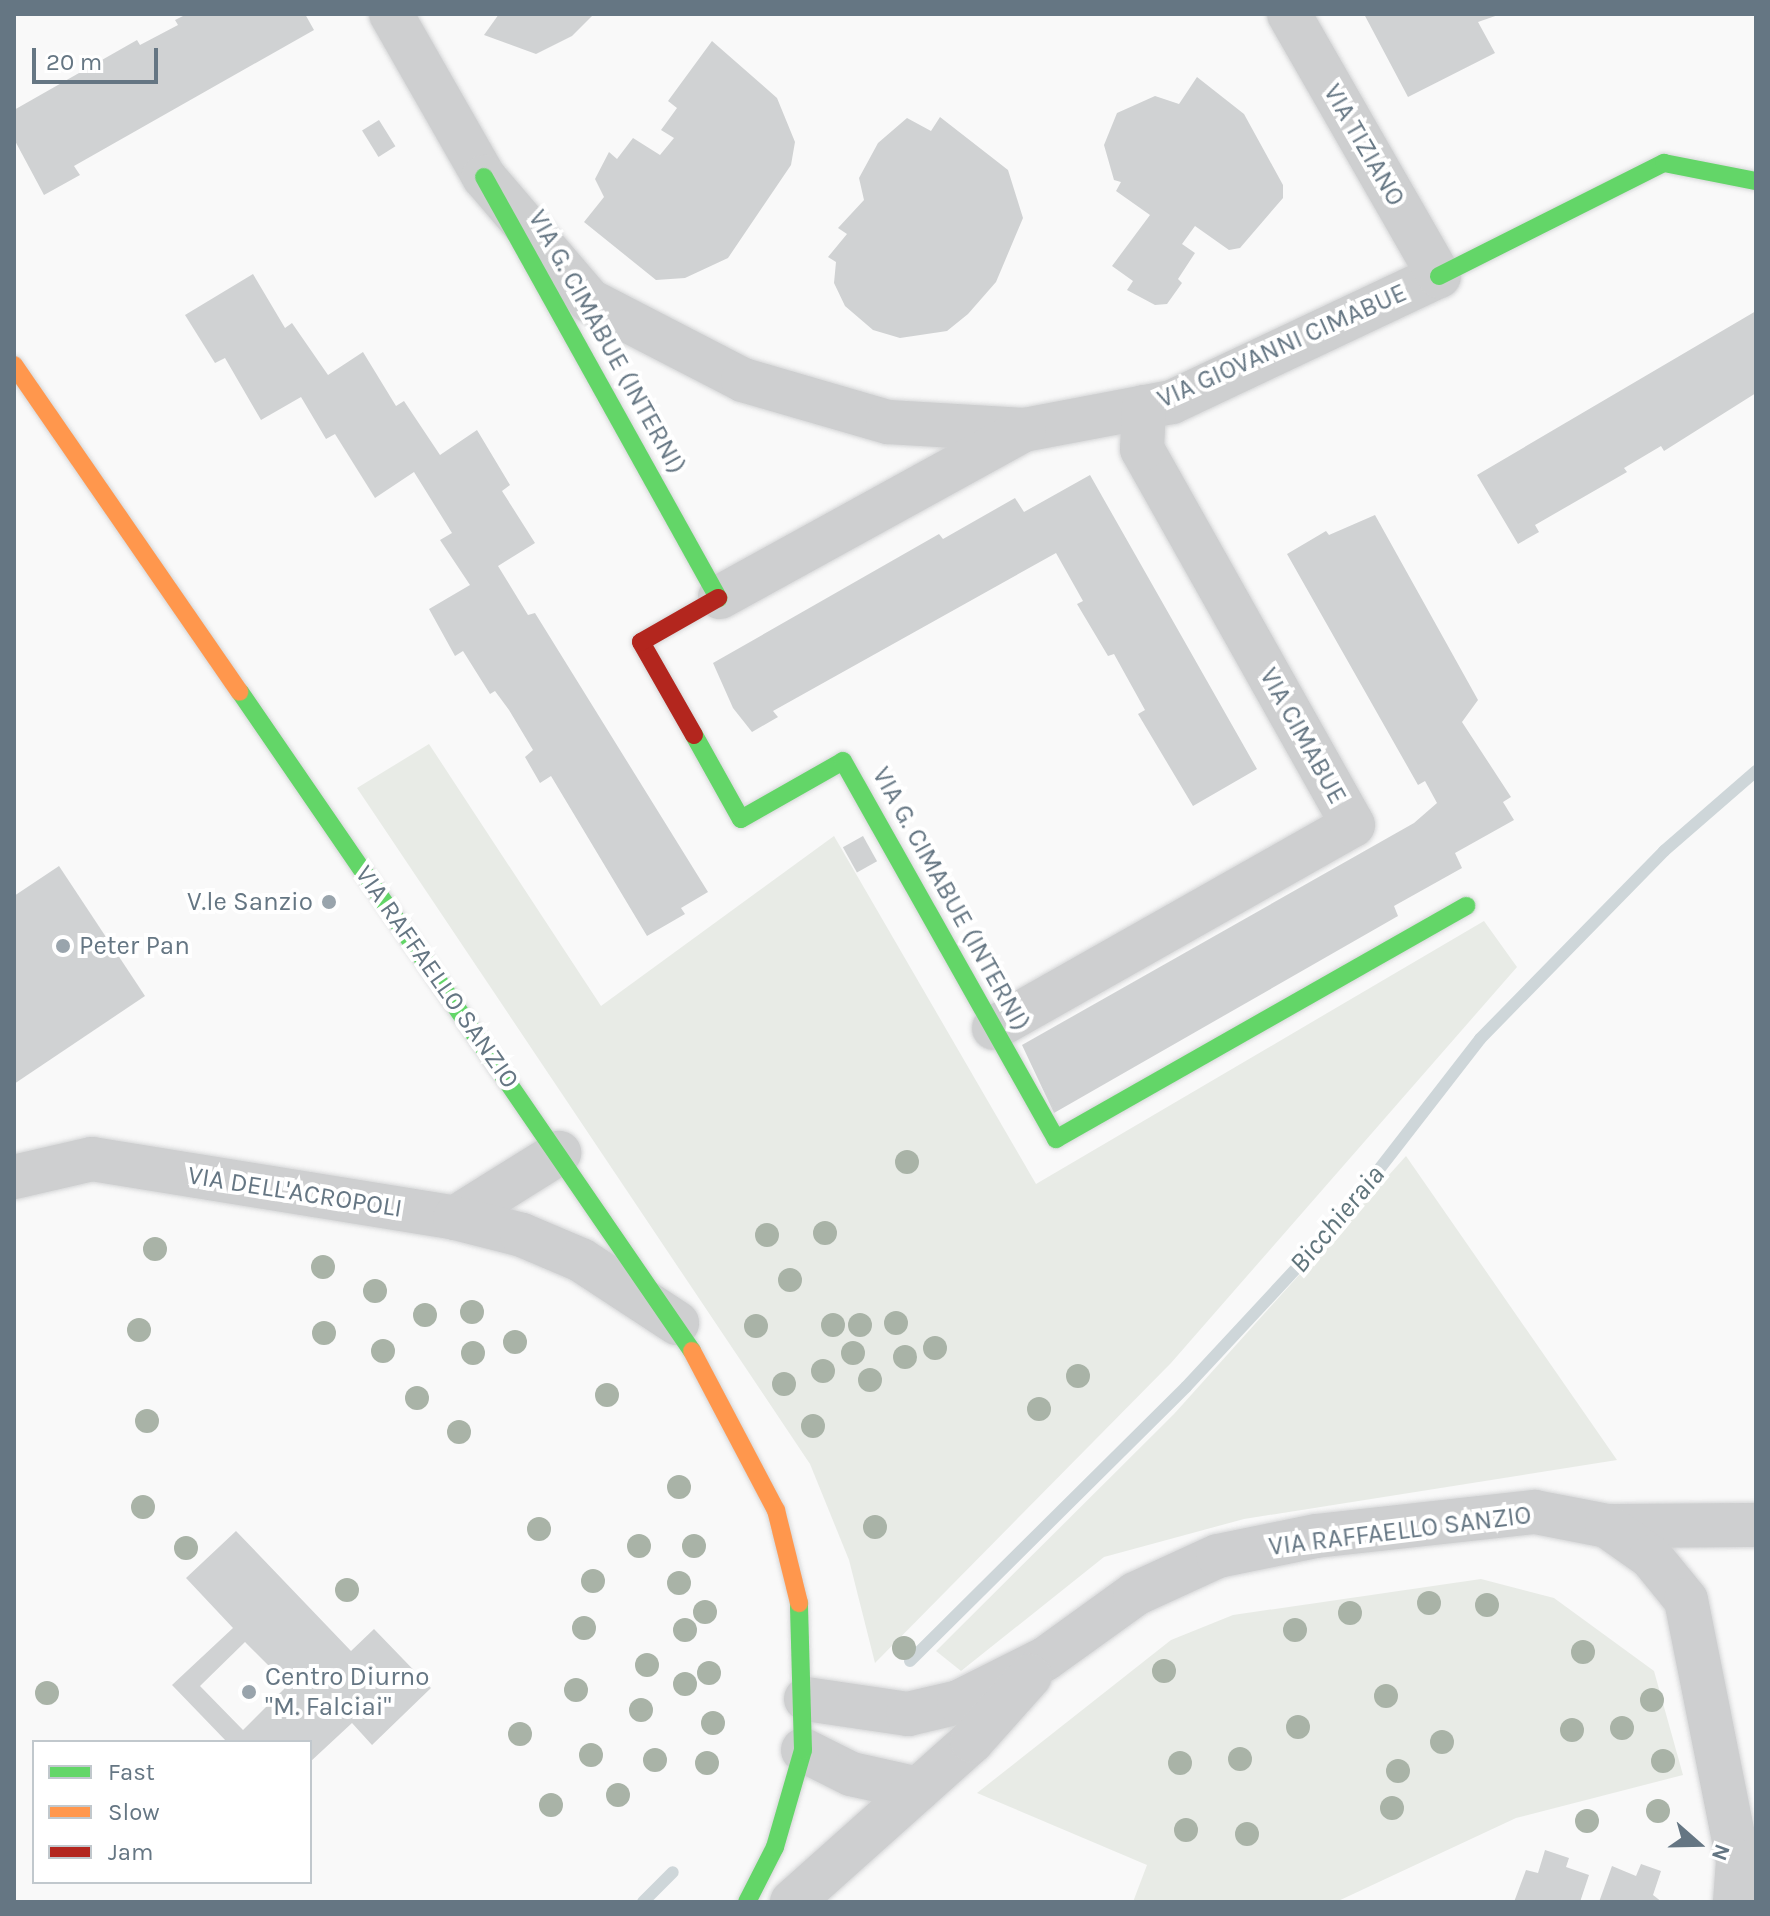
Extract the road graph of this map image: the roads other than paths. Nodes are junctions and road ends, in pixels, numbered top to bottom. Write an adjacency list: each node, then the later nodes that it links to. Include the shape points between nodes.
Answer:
1 (391, 14): 3 (street, VIA GIOVANNI CIMABUE)
2 (1289, 14): 5 (street, VIA TIZIANO)
3 (484, 177): 8 (street, VIA GIOVANNI CIMABUE, via 590,301 743,380 888,422); 9 (street, VIA G. CIMABUE (INTERNI))
4 (1756, 181): 5 (street, via 1664,163)
5 (1439, 276): 7 (street, VIA GIOVANNI CIMABUE, via 1172,402)
6 (14, 365): 12 (street, VIA RAFFAELLO SANZIO)
7 (1144, 407): 8 (street, VIA GIOVANNI CIMABUE); 11 (street, VIA CIMABUE, via 1142,449 1353,825)
8 (1024, 430): 9 (street)
9 (720, 597): 11 (street, VIA G. CIMABUE (INTERNI), via 641,642 741,819 843,761)
10 (1466, 906): 11 (street, VIA G. CIMABUE (INTERNI), via 1056,1139)
11 (994, 1028)
12 (559, 1153): 14 (street); 15 (street, VIA RAFFAELLO SANZIO)
13 (14, 1177): 14 (street, VIA DELL'ACROPOLI, via 92,1159)
14 (455, 1218): 15 (street, VIA DELL'ACROPOLI, via 522,1235 581,1260)
15 (677, 1323): 19 (street, VIA RAFFAELLO SANZIO, via 776,1510 803,1617)
16 (1756, 1525): 17 (street)
17 (1607, 1526): 18 (street, VIA RAFFAELLO SANZIO, via 1535,1512 1316,1536 1218,1556 1135,1594); 24 (street, VIA RAFFAELLO SANZIO, via 1651,1557 1686,1600 1738,1861)
18 (1045, 1659): 19 (street, via 959,1702 908,1714); 21 (street, via 972,1741)
19 (806, 1699): 20 (street, VIA RAFFAELLO SANZIO)
20 (803, 1750): 21 (street, via 851,1774); 22 (street, VIA RAFFAELLO SANZIO, via 775,1847)
21 (918, 1789): 23 (street)
22 (747, 1902)
23 (792, 1902)
24 (1735, 1902)

